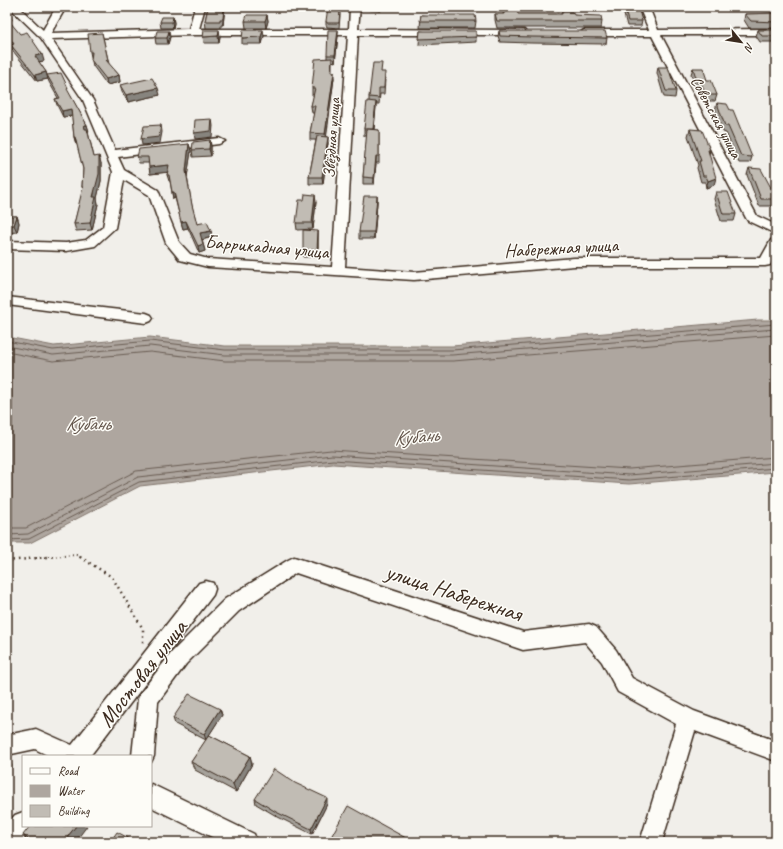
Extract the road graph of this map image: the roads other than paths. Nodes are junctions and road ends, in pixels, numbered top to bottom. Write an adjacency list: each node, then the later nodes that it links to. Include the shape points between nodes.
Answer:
1 (14, 7): 12 (street)
2 (61, 7): 12 (street)
3 (200, 7): 6 (street)
4 (355, 7): 7 (street, Звёздная улица)
5 (644, 7): 11 (street, Советская улица)
6 (193, 32): 7 (street); 12 (street)
7 (354, 32): 8 (street); 19 (street, Звёздная улица)
8 (528, 32)
9 (776, 32): 11 (street)
10 (576, 33): 11 (street)
11 (655, 33): 16 (street, Советская улица, via 752,218)
12 (44, 36): 14 (street, via 88,100)
13 (219, 141): 14 (street)
14 (111, 154): 15 (street)
15 (119, 172): 18 (street, via 109,228 90,243 66,247); 19 (street, Баррикадная улица, via 154,192 173,243 185,257 208,263)
16 (776, 230)
17 (776, 243): 19 (street, Набережная улица, via 765,262 574,262 414,276)
18 (7, 245)
19 (338, 272)
20 (7, 300): 21 (street)
21 (146, 318)
22 (206, 589): 27 (street, Мостовая улица)
23 (688, 719): 25 (street, улица Набережная); 28 (street, улица Набережная, via 625,685 609,656 589,633 523,641 294,565 232,605 179,658 148,699); 33 (street)
24 (7, 745): 26 (street, via 36,739)
25 (776, 751)
26 (71, 755)
27 (78, 755)
28 (143, 755)
29 (152, 795): 32 (street)
30 (22, 824): 31 (street)
31 (7, 842)
32 (246, 842)
33 (651, 842)

